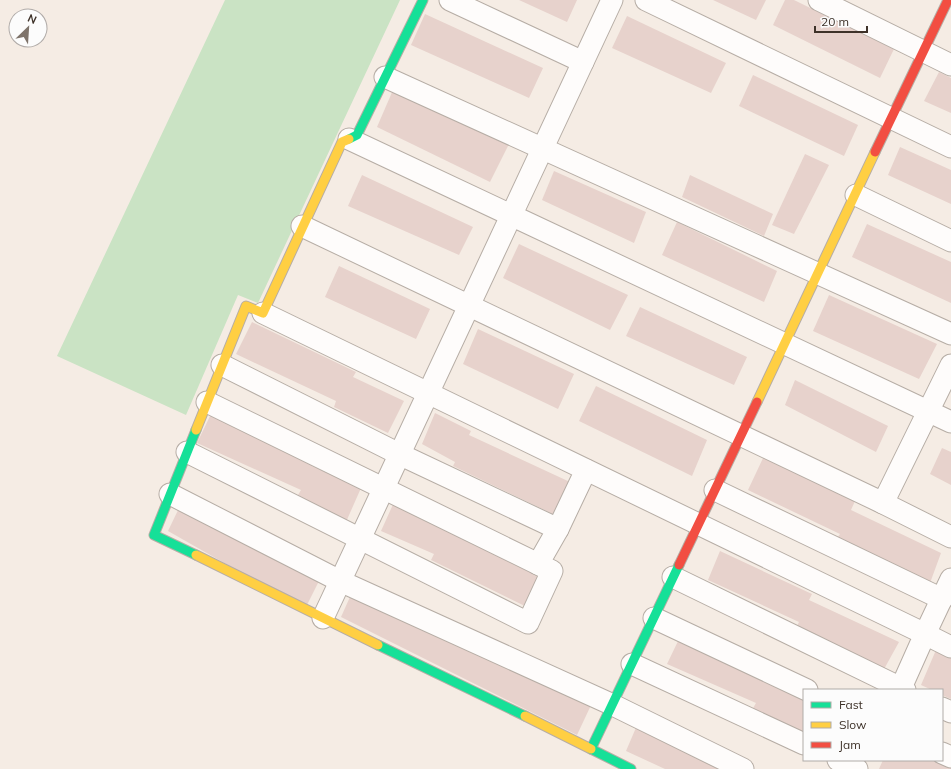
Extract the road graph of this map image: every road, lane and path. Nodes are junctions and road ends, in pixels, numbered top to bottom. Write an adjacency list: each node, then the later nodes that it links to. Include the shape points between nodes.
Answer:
1 (423, 0): 10 (street)
2 (450, 0): 8 (street)
3 (612, 0): 8 (street)
4 (646, 0): 11 (street)
5 (819, 0): 7 (street)
6 (948, 0): 7 (street)
7 (924, 52): 9 (street); 11 (street)
8 (583, 62): 14 (street)
9 (951, 65)
10 (385, 78): 12 (street, via 357,135); 14 (street)
11 (892, 118): 13 (street); 15 (street)
12 (349, 139): 16 (street); 17 (street, via 342,142)
13 (951, 146)
14 (542, 149): 16 (street); 19 (street)
15 (856, 195): 18 (street); 19 (street)
16 (511, 215): 20 (street); 23 (street)
17 (302, 226): 20 (street); 21 (street)
18 (951, 241)
19 (818, 274): 22 (street); 23 (street)
20 (469, 306): 26 (street); 30 (street)
21 (263, 313): 24 (street, via 246,306); 26 (street)
22 (951, 334)
23 (785, 344): 28 (street); 30 (street)
24 (222, 365): 27 (street); 32 (street)
25 (951, 365): 28 (street)
26 (428, 393): 32 (street); 33 (street)
27 (207, 402): 31 (street); 34 (street)
28 (928, 411): 29 (street); 37 (street)
29 (951, 422)
30 (741, 436): 35 (street); 37 (street)
31 (187, 452): 36 (street); 41 (street)
32 (399, 454): 34 (street); 39 (street)
33 (586, 470): 38 (street); 39 (street)
34 (383, 488): 41 (street); 42 (street)
35 (715, 490): 38 (street); 46 (street)
36 (170, 494): 45 (street); 47 (street, via 154,535)
37 (883, 503): 40 (street)
38 (699, 524): 43 (street); 49 (street)
39 (558, 528): 42 (street)
40 (951, 537)
41 (359, 539): 42 (street, via 528,623 552,571); 45 (street)
42 (538, 564)
43 (673, 577): 48 (street); 53 (street)
44 (951, 579): 46 (street)
45 (340, 581): 47 (street); 54 (street)
46 (942, 599): 49 (street)
47 (323, 618): 56 (street)
48 (654, 618): 51 (street); 52 (street)
49 (925, 634): 50 (street); 53 (street)
50 (951, 647)
51 (632, 664): 54 (street); 55 (street)
52 (805, 689)
53 (902, 689)
54 (612, 704): 56 (street); 59 (street)
55 (803, 744)
56 (591, 749): 58 (street)
57 (840, 761): 60 (street)
58 (631, 769)
59 (743, 769)
60 (857, 769)

